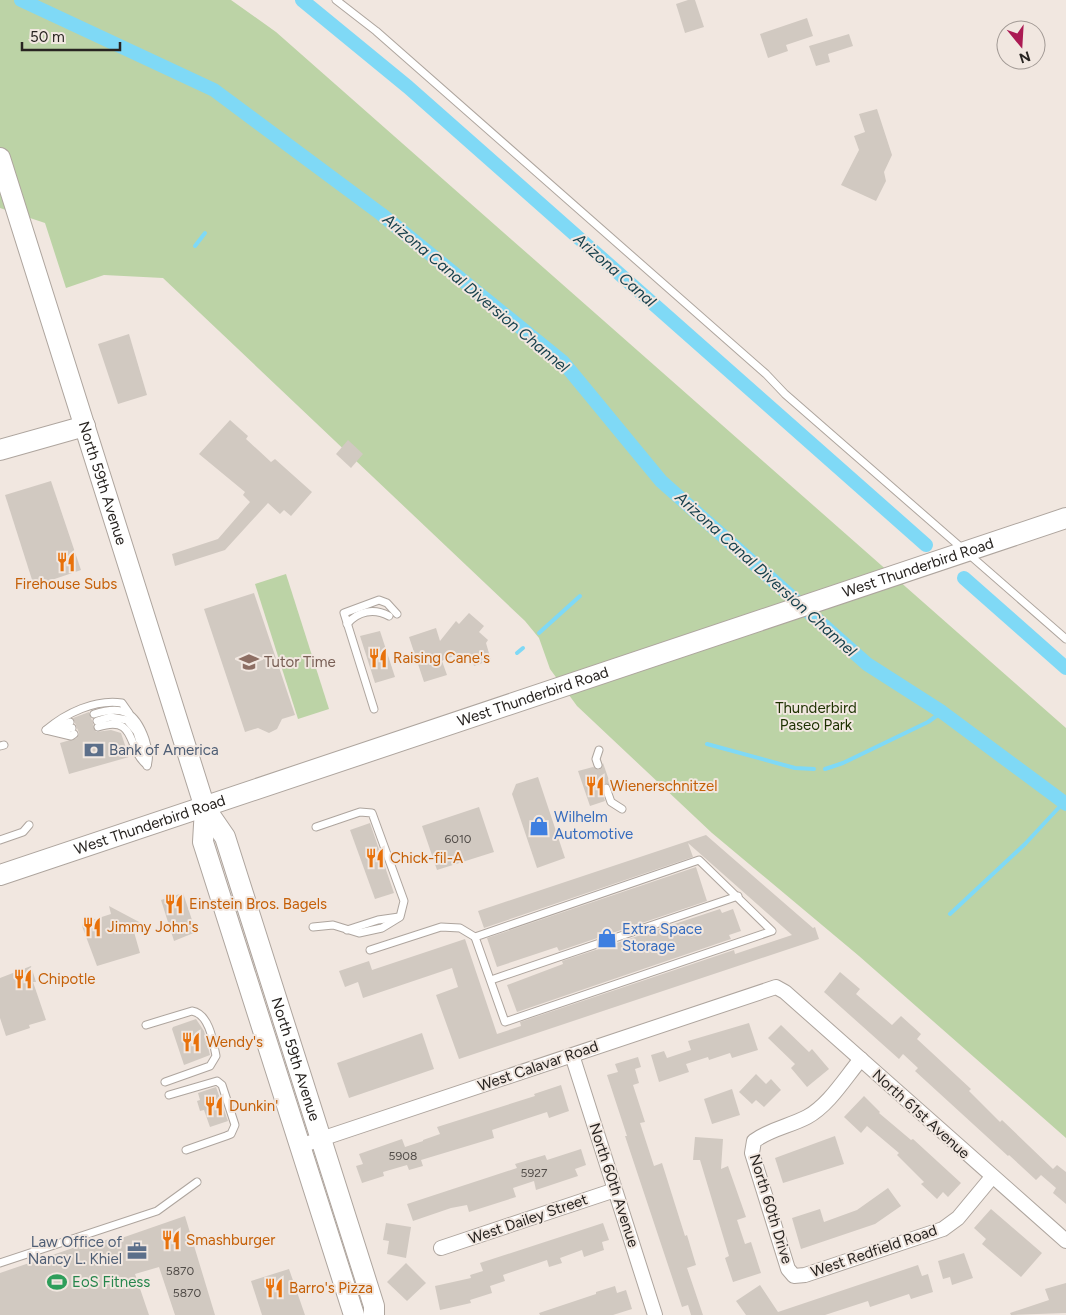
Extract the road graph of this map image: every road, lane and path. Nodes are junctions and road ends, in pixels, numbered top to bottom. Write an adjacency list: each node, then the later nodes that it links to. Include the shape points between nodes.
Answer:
1 (336, 0): 6 (lane, via 376,31)
2 (0, 158): 3 (main road, North 59th Avenue)
3 (85, 426): 4 (main road); 17 (main road, North 59th Avenue)
4 (0, 450)
5 (1066, 518): 6 (main road, West Thunderbird Road)
6 (963, 553): 10 (lane); 17 (main road, West Thunderbird Road)
7 (397, 614): 9 (lane, via 380,600 344,613)
8 (389, 616): 9 (lane, via 377,610 369,611 352,618)
9 (347, 624): 11 (lane)
10 (1066, 639)
11 (374, 709)
12 (128, 713): 12 (lane, via 137,721 150,755 147,766 139,760 133,740 123,726 96,721 109,709); 13 (lane, via 122,703 109,701 63,716)
13 (46, 730): 13 (lane, via 72,728)
14 (598, 750): 15 (lane)
15 (598, 765)
16 (606, 788): 18 (lane, via 611,802)
17 (204, 808): 22 (main road, West Thunderbird Road); 27 (main road, North 59th Avenue, via 203,842); 30 (main road, North 59th Avenue, via 226,837)
18 (622, 808)
19 (29, 825): 21 (lane, via 23,832)
20 (316, 827): 24 (lane, via 360,812 372,814 404,902 400,917 372,931 359,932 333,925)
21 (0, 840)
22 (0, 875)
23 (738, 896): 25 (lane, via 699,860); 28 (lane); 28 (lane, via 772,931 505,1022)
24 (313, 927)
25 (475, 937): 26 (lane, via 460,928 441,927); 28 (lane)
26 (370, 950)
27 (244, 973): 30 (main road, via 262,980 270,1006); 37 (main road, North 59th Avenue)
28 (491, 980)
29 (776, 987): 32 (street, West Calavar Road); 33 (street, North 61st Avenue)
30 (284, 1022): 36 (main road, North 59th Avenue)
31 (146, 1025): 34 (lane, via 186,1012 198,1012 204,1016 214,1045 216,1056 210,1066)
32 (572, 1054): 36 (street, West Calavar Road); 41 (street, North 60th Avenue)
33 (861, 1059): 39 (street, North 61st Avenue); 45 (street, North 60th Drive, via 810,1116 754,1140 752,1153 788,1269)
34 (164, 1082)
35 (169, 1094): 38 (lane, via 217,1081 222,1085 236,1125 231,1134)
36 (321, 1138): 37 (street, West Calavar Road); 47 (main road, North 59th Avenue, via 374,1306)
37 (300, 1146): 46 (main road, North 59th Avenue)
38 (186, 1150)
39 (992, 1177): 42 (street, North 61st Avenue); 45 (street, West Redfield Road, via 958,1218 943,1229)
40 (197, 1182): 44 (lane, via 157,1211)
41 (615, 1190): 43 (street, West Dailey Street); 48 (street, North 60th Avenue)
42 (1066, 1241)
43 (441, 1248)
44 (0, 1263)
45 (794, 1276)
46 (354, 1315)
47 (374, 1315)
48 (655, 1315)

